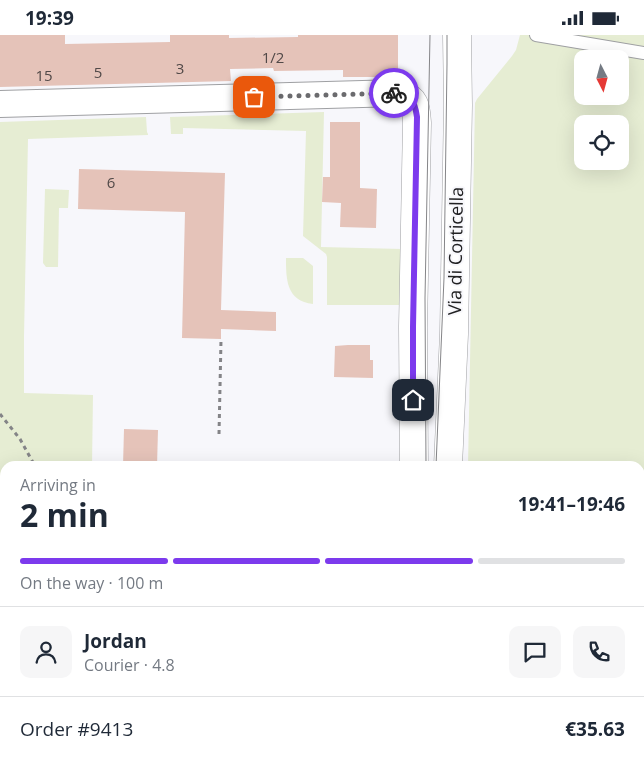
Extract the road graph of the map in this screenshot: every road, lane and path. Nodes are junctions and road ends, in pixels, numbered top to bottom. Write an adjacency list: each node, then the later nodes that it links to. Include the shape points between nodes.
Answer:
1 (457, 35): 11 (main road, Via di Corticella, via 454,335)
2 (536, 35): 3 (lane)
3 (644, 53)
4 (399, 93): 5 (street); 10 (main road, via 413,101 417,123)
5 (0, 104)
6 (221, 340): 8 (path)
7 (0, 415): 9 (path, via 20,439)
8 (219, 434)
9 (32, 461)
10 (414, 461)
11 (448, 461)

